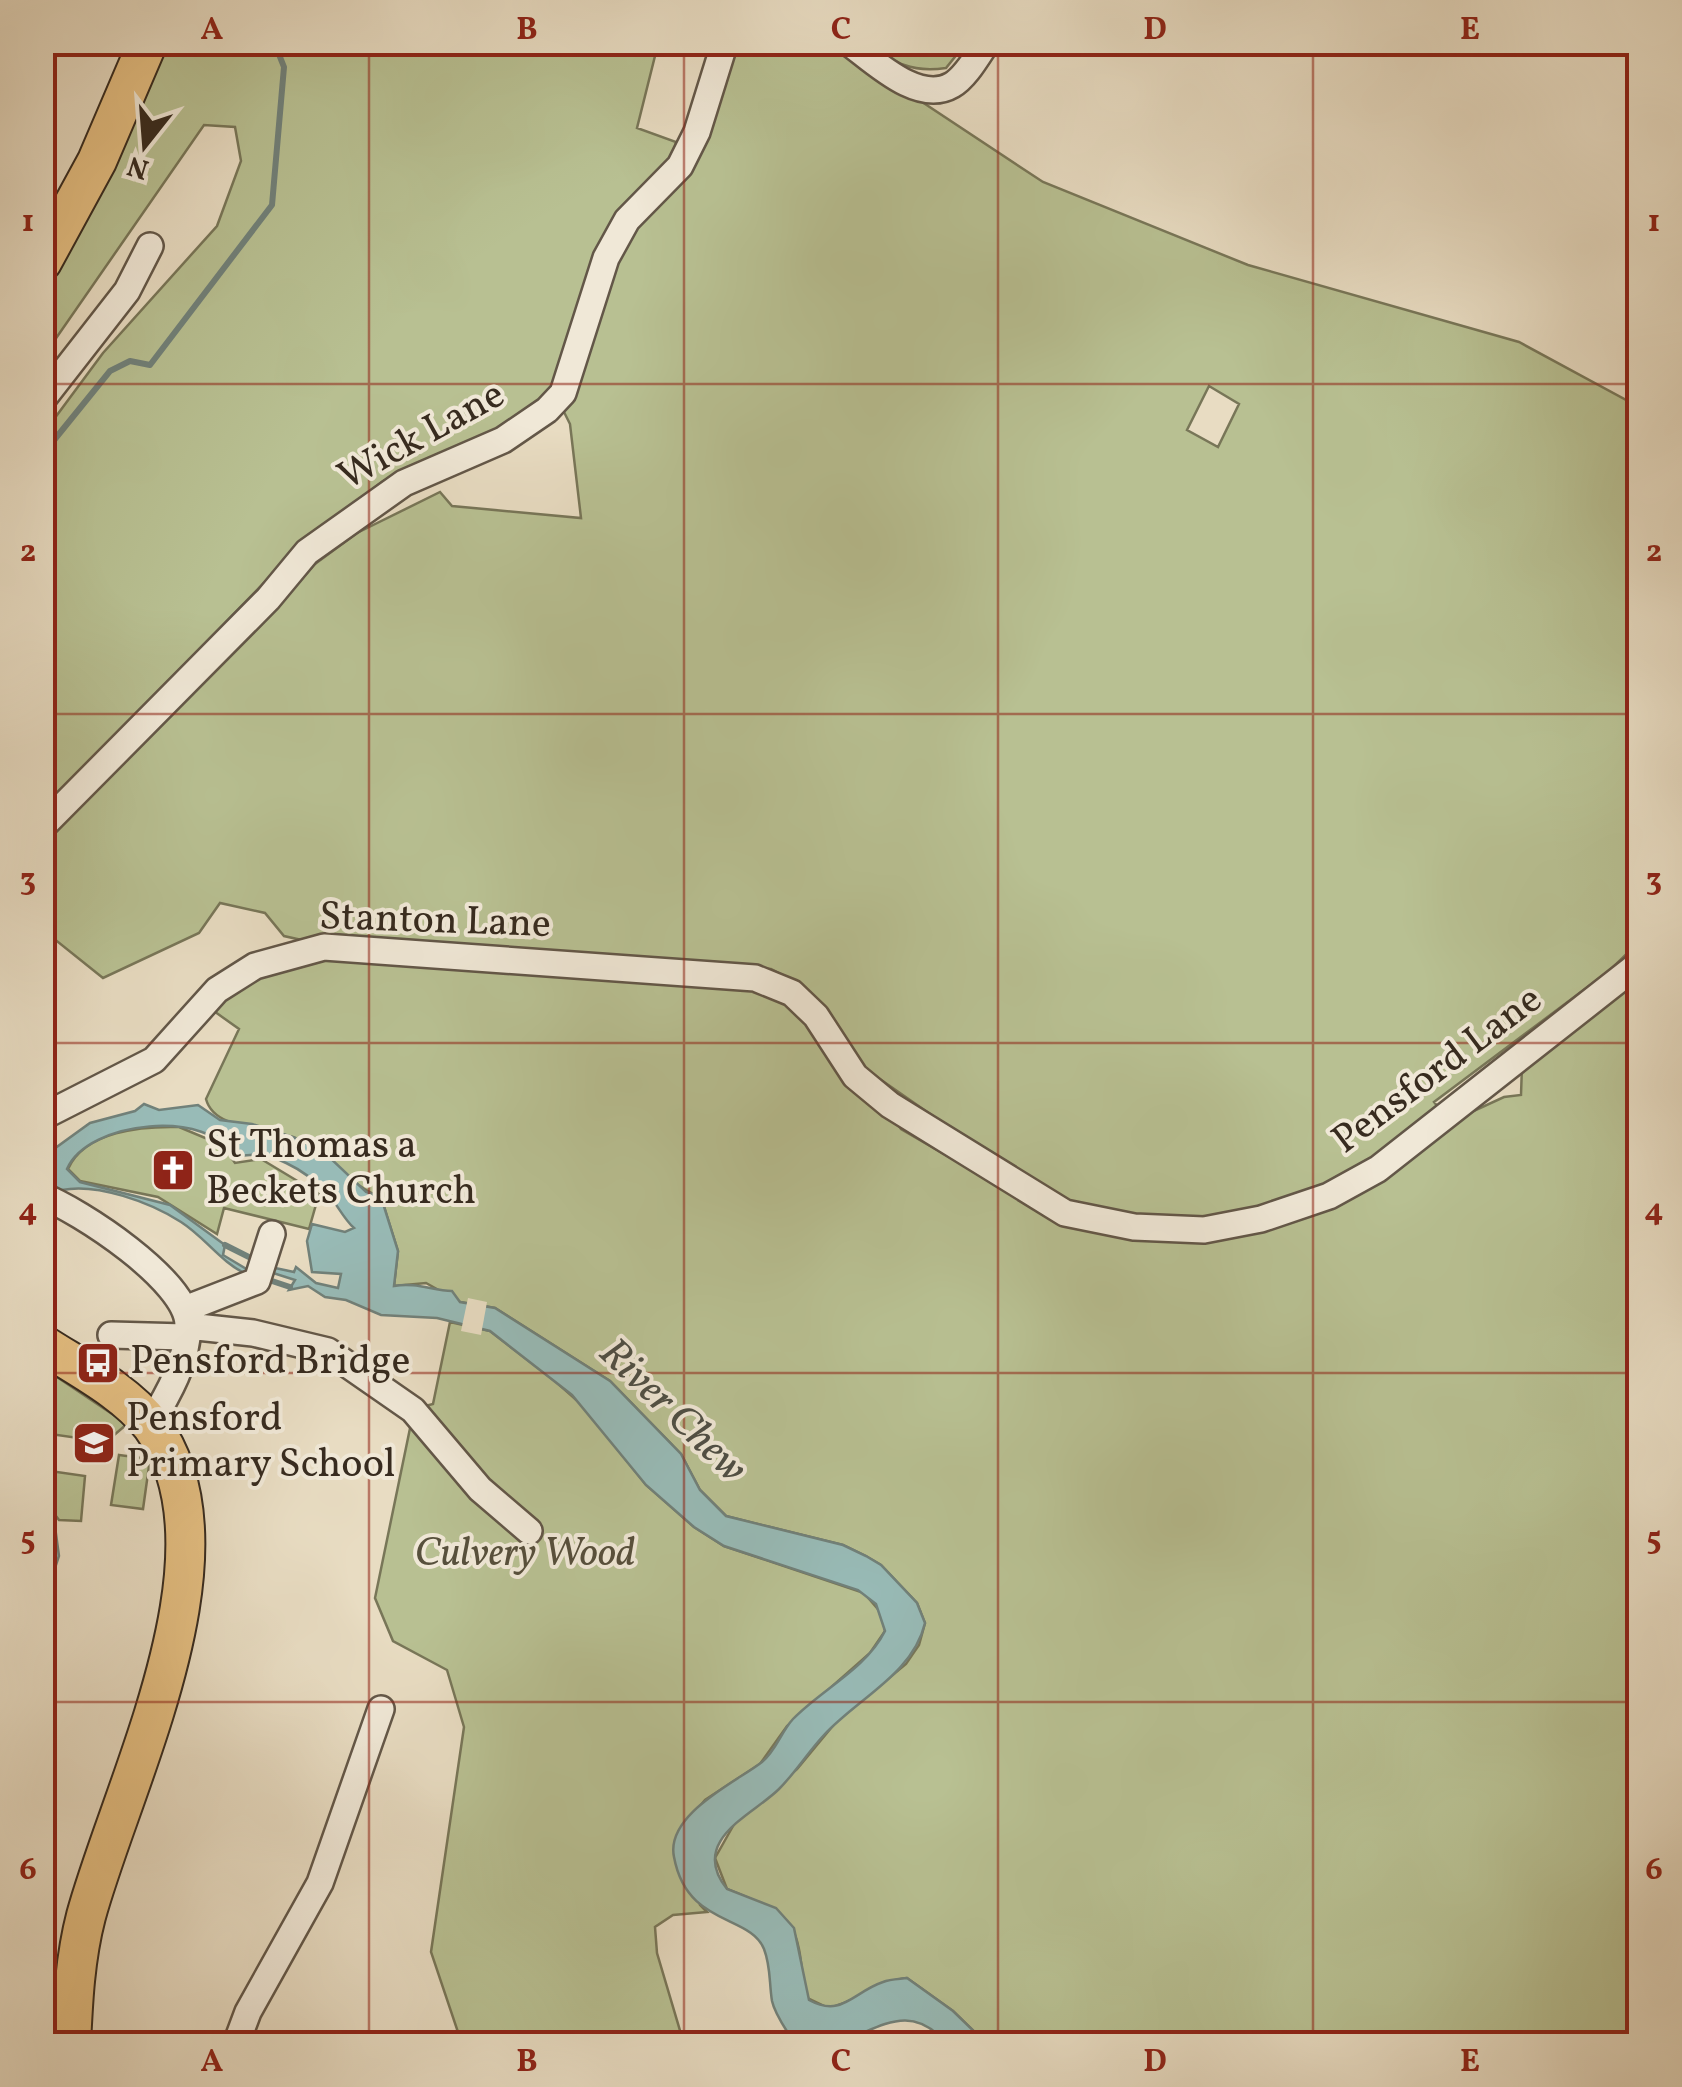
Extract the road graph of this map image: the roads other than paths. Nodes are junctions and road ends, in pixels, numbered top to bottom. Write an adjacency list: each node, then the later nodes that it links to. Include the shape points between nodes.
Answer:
1 (148, 42): 6 (highway, via 97,161)
2 (725, 42): 8 (street, Wick Lane, via 680,166 627,220 606,258 563,392 503,440 404,482 307,552)
3 (848, 42): 4 (street, via 908,83 938,90 954,84)
4 (987, 42)
5 (150, 246): 7 (street, via 127,291)
6 (42, 262)
7 (42, 400)
8 (42, 827)
9 (1640, 963): 10 (street, Pensford Lane, via 1378,1169 1329,1196 1204,1230 1134,1228 1064,1213 878,1096 792,993 756,978)
10 (698, 974): 11 (street, Stanton Lane, via 324,947 255,966 217,990 154,1060)
11 (42, 1116)
12 (54, 1200): 14 (street, via 125,1246)
13 (272, 1234): 14 (street, via 258,1281)
14 (186, 1324): 15 (street); 17 (street, via 168,1396); 18 (street, via 328,1351 413,1410 480,1489)
15 (111, 1335)
16 (42, 1344): 17 (highway, via 124,1398)
17 (150, 1424): 20 (highway, via 166,1450 179,1498 182,1602 168,1666 84,1926)
18 (529, 1530)
19 (381, 1709): 21 (street, via 311,1924 248,2012)
20 (71, 2044)
21 (236, 2044)

